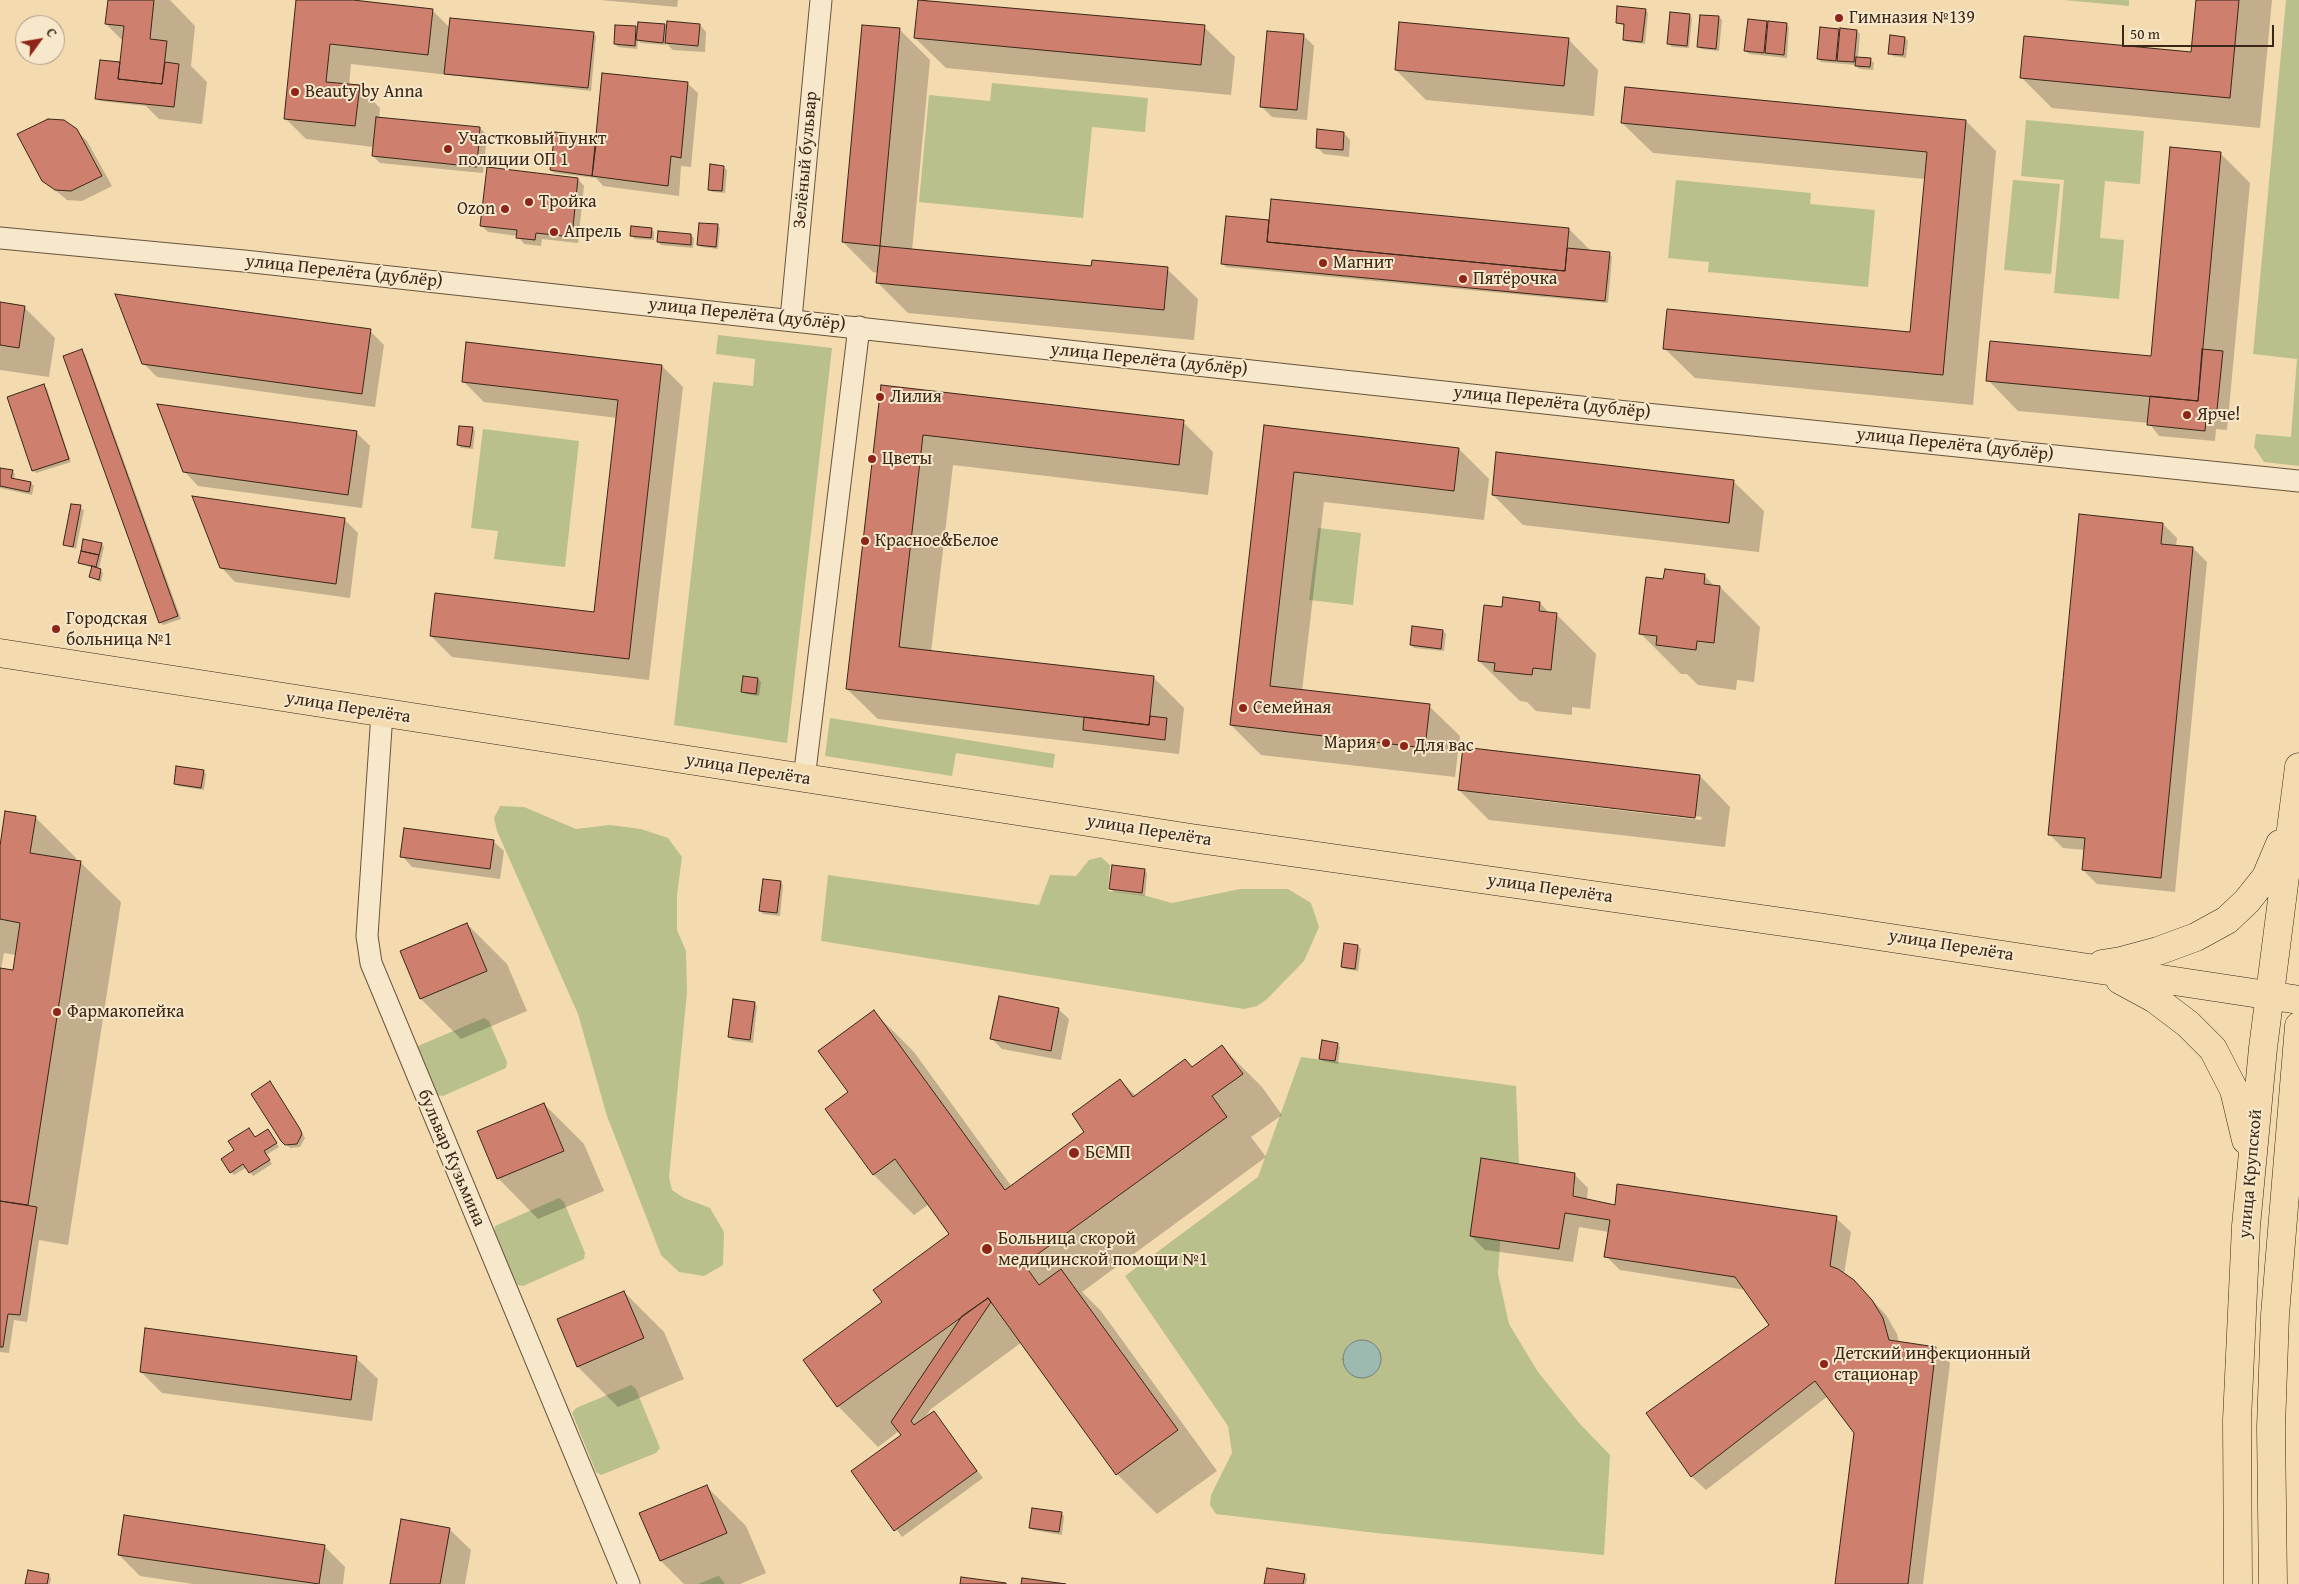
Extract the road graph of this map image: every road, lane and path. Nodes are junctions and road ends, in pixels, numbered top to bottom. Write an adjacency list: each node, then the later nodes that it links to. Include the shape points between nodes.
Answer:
1 (820, 0): 3 (street, Зелёный бульвар)
2 (0, 238): 3 (street, улица Перелёта (дублёр))
3 (791, 320): 4 (street, улица Перелёта (дублёр))
4 (859, 327): 5 (street, улица Перелёта (дублёр), via 1627,412); 9 (street)
5 (2299, 481)
6 (0, 653): 7 (main road, улица Перелёта)
7 (382, 713): 9 (main road, улица Перелёта); 18 (street, бульвар Кузьмина, via 367,936 371,963)
8 (2299, 767): 10 (main road, улица Крупской)
9 (804, 779): 11 (main road, улица Перелёта)
10 (2293, 816): 11 (main road, via 2266,877 2227,920 2196,937 2158,951 2121,961); 12 (main road, улица Крупской)
11 (2083, 966): 12 (main road, улица Перелёта); 15 (main road, via 2120,980 2155,999 2188,1024 2213,1049 2234,1090)
12 (2270, 996): 13 (main road, улица Перелёта); 15 (main road, улица Крупской)
13 (2299, 1000)
14 (2299, 1026): 17 (main road, улица Крупской)
15 (2251, 1162): 19 (main road, улица Крупской, via 2237,1411)
16 (2299, 1189): 17 (street)
17 (2278, 1263): 20 (main road, улица Крупской, via 2271,1427)
18 (629, 1584)
19 (2238, 1584)
20 (2273, 1584)

